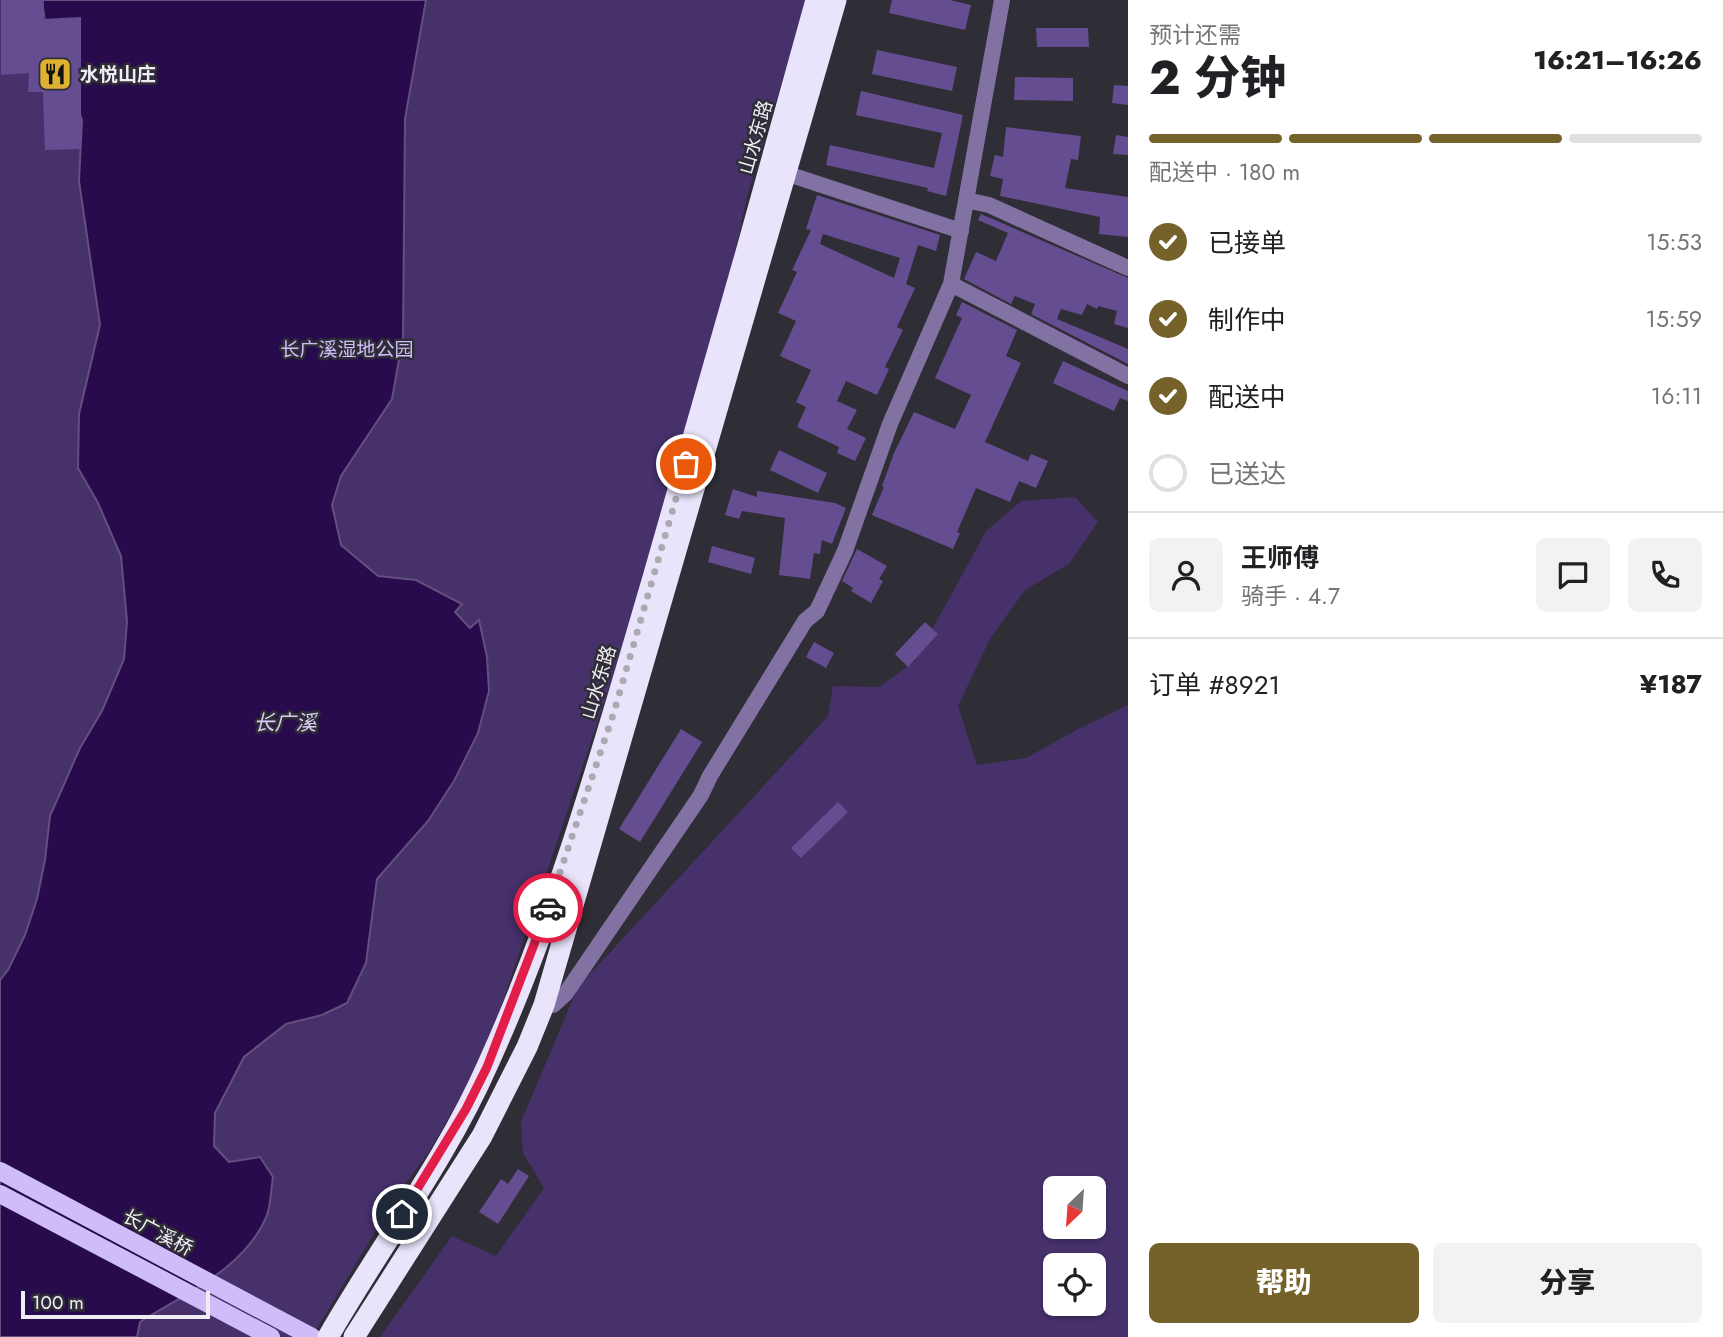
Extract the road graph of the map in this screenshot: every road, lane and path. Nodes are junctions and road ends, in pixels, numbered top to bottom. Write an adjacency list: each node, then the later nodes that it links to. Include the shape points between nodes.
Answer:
1 (816, 0): 10 (highway, 山水东路)
2 (836, 0): 4 (highway, 山水东路)
3 (999, 1): 5 (street)
4 (785, 173): 6 (street); 10 (highway, 山水东路)
5 (966, 200): 6 (street); 7 (street, via 989,205)
6 (961, 231): 8 (street)
7 (1128, 268)
8 (951, 284): 9 (street); 11 (street, via 817,611 805,621 701,795 566,993 553,1005)
9 (1128, 376)
10 (621, 715): 11 (highway, 山水东路); 16 (highway, 山水东路, via 487,1067 444,1147)
11 (544, 1005): 17 (highway, 山水东路, via 482,1136)
12 (0, 1171): 14 (main road, 长广溪桥)
13 (0, 1194): 15 (main road, 长广溪桥)
14 (304, 1333)
15 (271, 1337)
16 (328, 1337)
17 (354, 1337)

